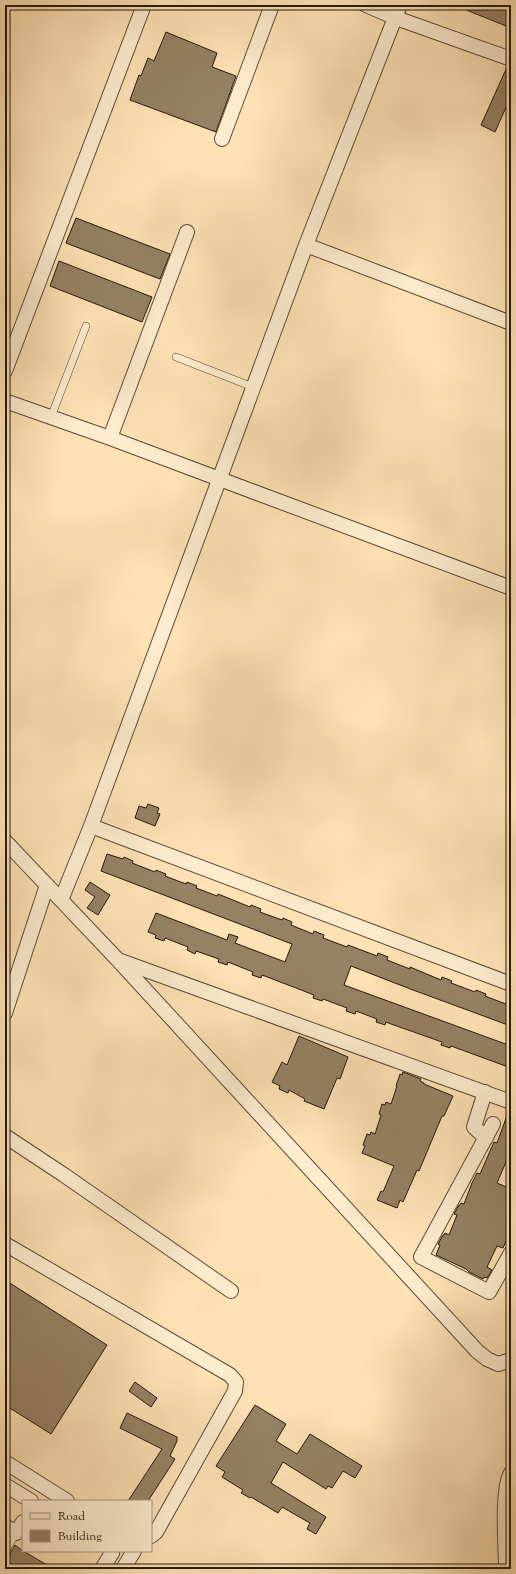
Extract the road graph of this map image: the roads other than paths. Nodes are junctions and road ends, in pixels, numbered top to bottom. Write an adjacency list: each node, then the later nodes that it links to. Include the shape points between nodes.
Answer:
1 (144, 5): 12 (street)
2 (272, 5): 6 (street)
3 (366, 5): 4 (street)
4 (398, 11): 5 (street); 8 (street)
5 (511, 59)
6 (222, 139)
7 (188, 232): 16 (street)
8 (306, 245): 9 (street); 13 (street)
9 (511, 323)
10 (86, 326): 15 (lane)
11 (176, 357): 13 (lane)
12 (5, 371)
13 (253, 387): 17 (street)
14 (5, 401): 15 (street)
15 (51, 418): 16 (street)
16 (110, 438): 17 (street)
17 (218, 479): 18 (street); 19 (street)
18 (511, 588)
19 (91, 826): 22 (street); 24 (street)
20 (5, 841): 21 (street)
21 (46, 885): 22 (street); 25 (street)
22 (61, 900): 23 (street)
23 (117, 959): 26 (street); 34 (street, via 477,1351 498,1364)
24 (511, 984)
25 (5, 1013)
26 (485, 1092): 27 (street); 30 (street, via 474,1127)
27 (511, 1102)
28 (493, 1124): 30 (street)
29 (5, 1136): 33 (street)
30 (486, 1138): 32 (street, via 421,1257 490,1292)
31 (5, 1244): 42 (street, via 230,1375 236,1382 235,1391)
32 (511, 1253)
33 (231, 1291)
34 (511, 1360)
35 (5, 1462): 39 (street)
36 (511, 1473): 41 (street, via 507,1480 505,1506)
37 (5, 1485): 38 (street)
38 (29, 1500)
39 (65, 1500)
40 (15, 1527): 43 (lane)
41 (508, 1528): 48 (street)
42 (152, 1535)
43 (5, 1552)
44 (114, 1552): 46 (street)
45 (133, 1552): 47 (street)
46 (102, 1569)
47 (123, 1569)
48 (506, 1569)

